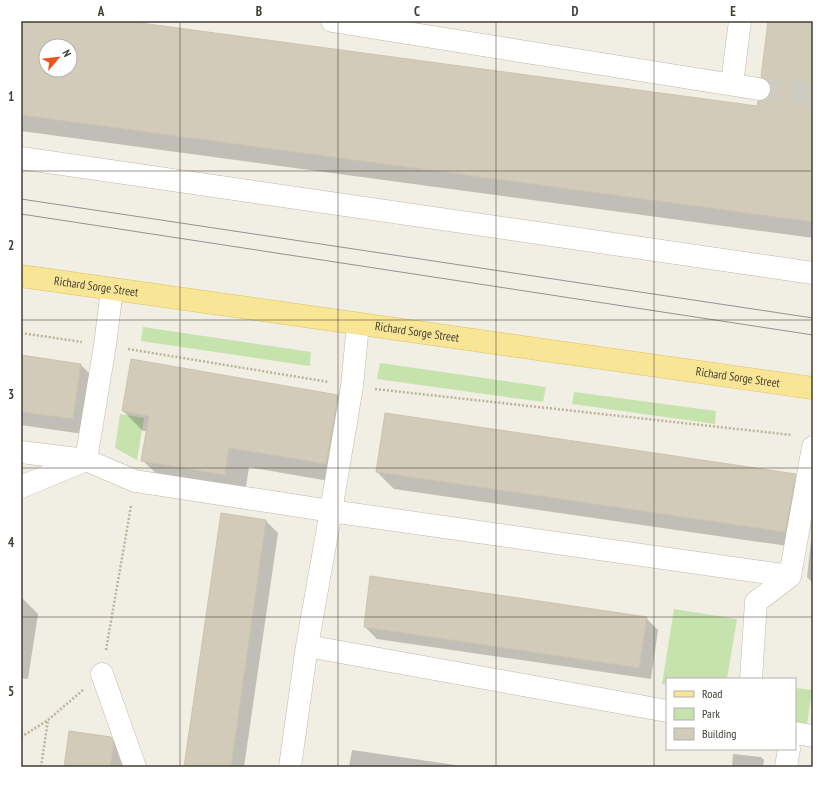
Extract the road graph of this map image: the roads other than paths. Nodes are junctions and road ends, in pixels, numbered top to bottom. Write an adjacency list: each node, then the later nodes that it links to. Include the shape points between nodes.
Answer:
1 (332, 21): 3 (street)
2 (740, 21): 3 (street)
3 (732, 84): 4 (street)
4 (759, 88)
5 (21, 158): 6 (street)
6 (813, 273)
7 (21, 276): 8 (main road, Richard Sorge Street)
8 (112, 289): 9 (main road, Richard Sorge Street); 13 (street)
9 (358, 324): 10 (main road, Richard Sorge Street); 15 (street, via 352,386)
10 (813, 388)
11 (805, 442): 16 (street)
12 (21, 452): 13 (street)
13 (86, 460): 14 (street); 15 (street, via 135,481)
14 (21, 487)
15 (331, 511): 16 (street); 17 (street)
16 (790, 576): 19 (street, via 756,602)
17 (307, 646): 20 (street); 25 (street)
18 (102, 674): 24 (street)
19 (751, 678)
20 (666, 711)
21 (796, 733): 22 (street)
22 (813, 736)
23 (789, 750): 26 (street)
24 (135, 767)
25 (290, 767)
26 (786, 767)

